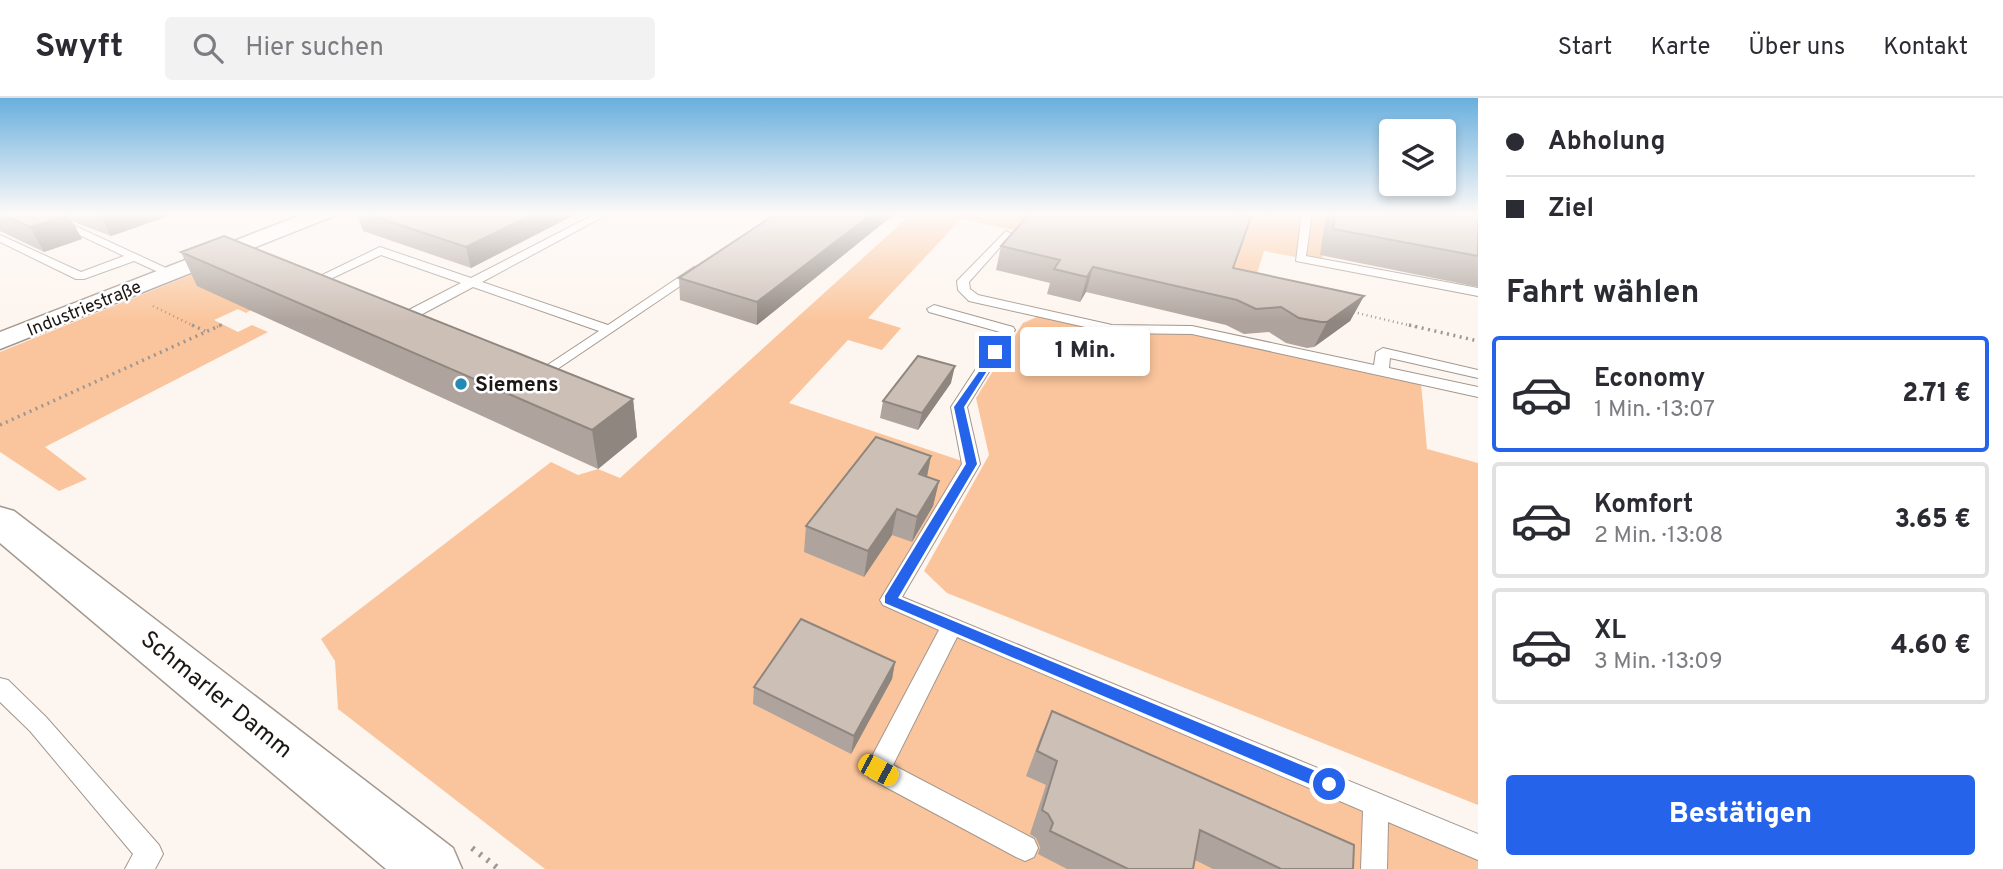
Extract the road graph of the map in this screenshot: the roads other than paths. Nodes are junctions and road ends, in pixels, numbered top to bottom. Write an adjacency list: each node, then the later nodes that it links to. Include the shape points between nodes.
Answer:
1 (23, 249): 7 (lane, via 80,276)
2 (116, 249): 7 (lane)
3 (247, 249): 9 (street, Industriestraße)
4 (537, 249): 11 (lane)
5 (992, 249): 18 (lane, via 963,281 964,290 974,298 1112,329 1192,330)
6 (1301, 249): 12 (lane, via 1300,258)
7 (134, 257): 9 (lane)
8 (706, 265): 15 (lane)
9 (171, 273): 16 (street, Industriestraße)
10 (321, 280): 11 (lane, via 380,251)
11 (473, 282): 14 (lane); 15 (lane)
12 (1478, 292)
13 (934, 309): 22 (lane, via 1008,330 959,407 971,464 890,600)
14 (408, 315)
15 (609, 330): 17 (lane, via 547,372)
16 (0, 341)
17 (522, 361)
18 (1381, 369): 19 (lane, via 1383,352); 20 (lane)
19 (1478, 374)
20 (1478, 392)
21 (0, 521): 28 (street, Schmarler Damm)
22 (952, 626): 24 (lane); 26 (lane, via 878,770)
23 (0, 687): 27 (lane, via 150,855)
24 (1376, 804): 25 (lane); 29 (lane)
25 (1478, 847)
26 (1025, 848)
27 (138, 869)
28 (432, 869)
29 (1374, 869)

